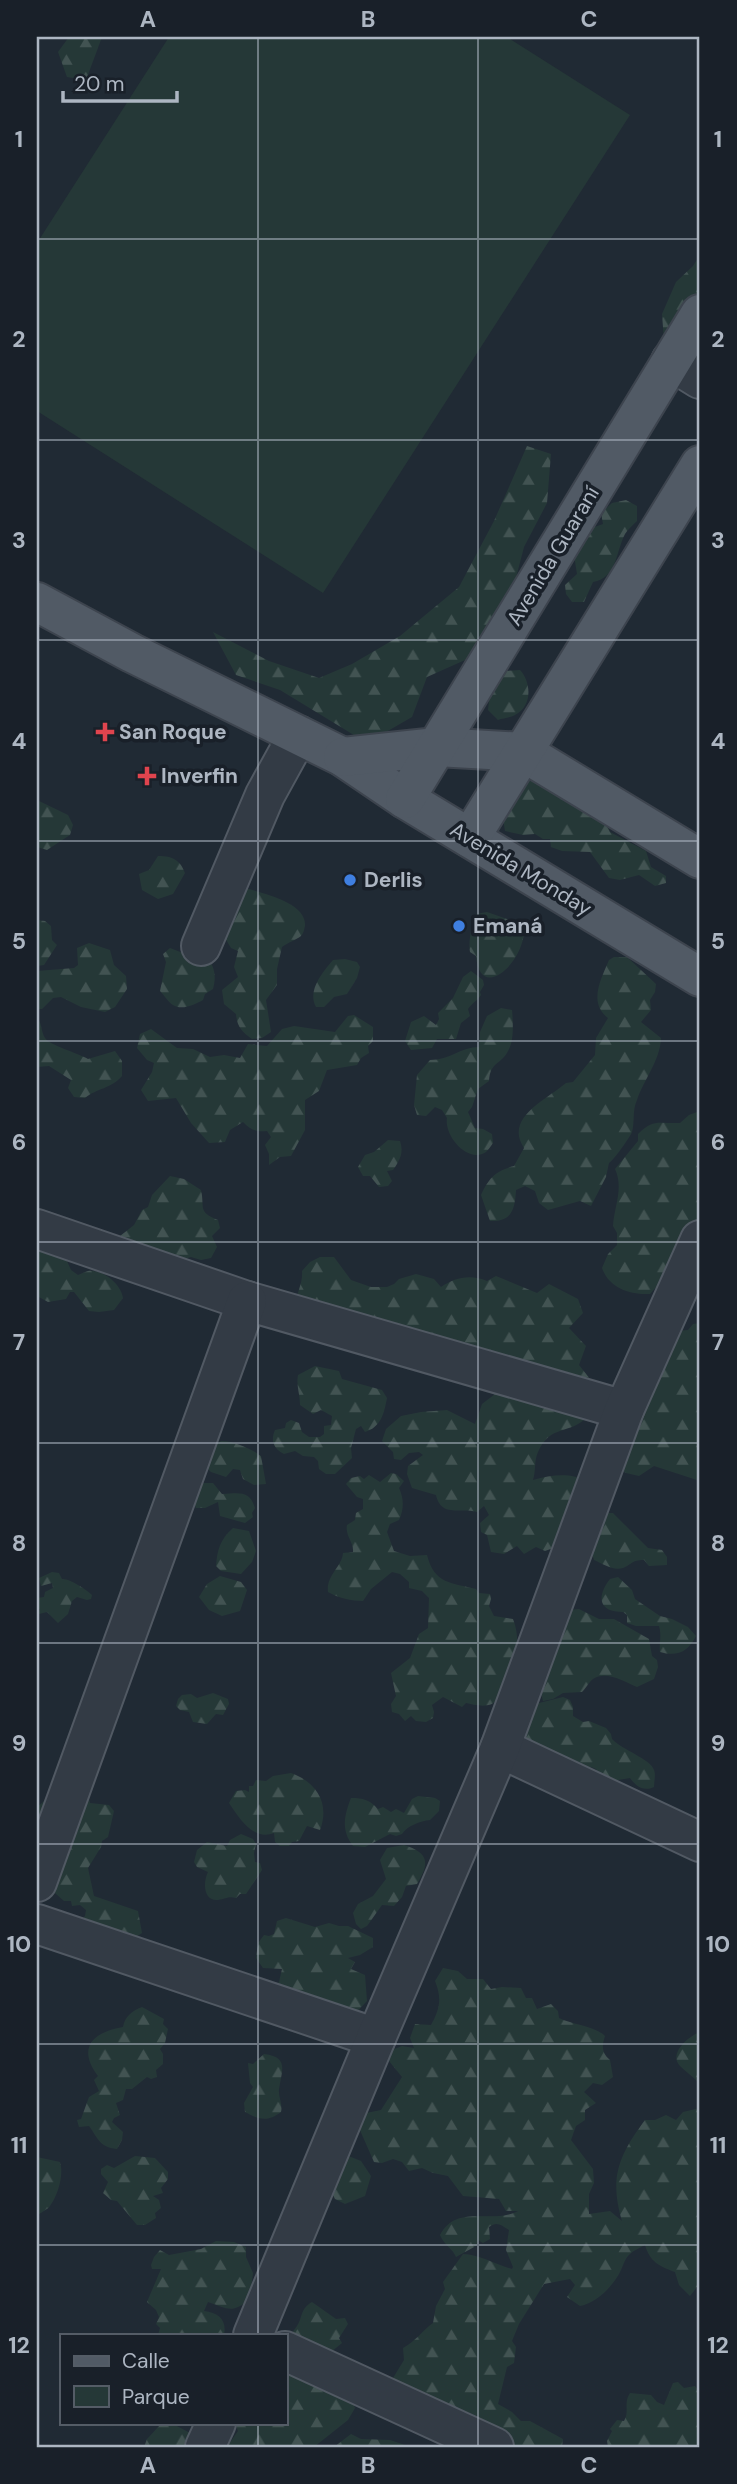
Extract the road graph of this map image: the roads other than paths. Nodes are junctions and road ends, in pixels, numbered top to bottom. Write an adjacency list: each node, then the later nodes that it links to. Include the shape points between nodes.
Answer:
1 (700, 314): 2 (main road, Avenida Guaraní)
2 (686, 370): 6 (main road, Avenida Guaraní)
3 (700, 465): 7 (main road)
4 (37, 602): 5 (main road, Avenida Monday)
5 (298, 735): 8 (main road, Avenida Monday); 12 (street, via 265,795)
6 (437, 747): 7 (main road); 8 (main road); 9 (main road, Avenida Guaraní)
7 (523, 752): 10 (main road); 11 (main road)
8 (343, 757): 9 (main road, Avenida Monday)
9 (405, 799): 10 (main road, Avenida Monday)
10 (470, 838): 13 (main road, Avenida Monday)
11 (700, 859)
12 (201, 946)
13 (700, 977)
14 (37, 1229): 16 (street)
15 (700, 1240): 17 (street)
16 (247, 1301): 17 (street); 20 (street)
17 (624, 1410): 18 (street)
18 (500, 1748): 19 (street); 22 (street)
19 (700, 1842)
20 (37, 1882)
21 (37, 1924): 22 (street)
22 (376, 2038): 23 (street)
23 (253, 2334)
24 (287, 2352): 27 (street)
25 (216, 2424): 26 (street)
26 (205, 2447)
27 (494, 2447)

